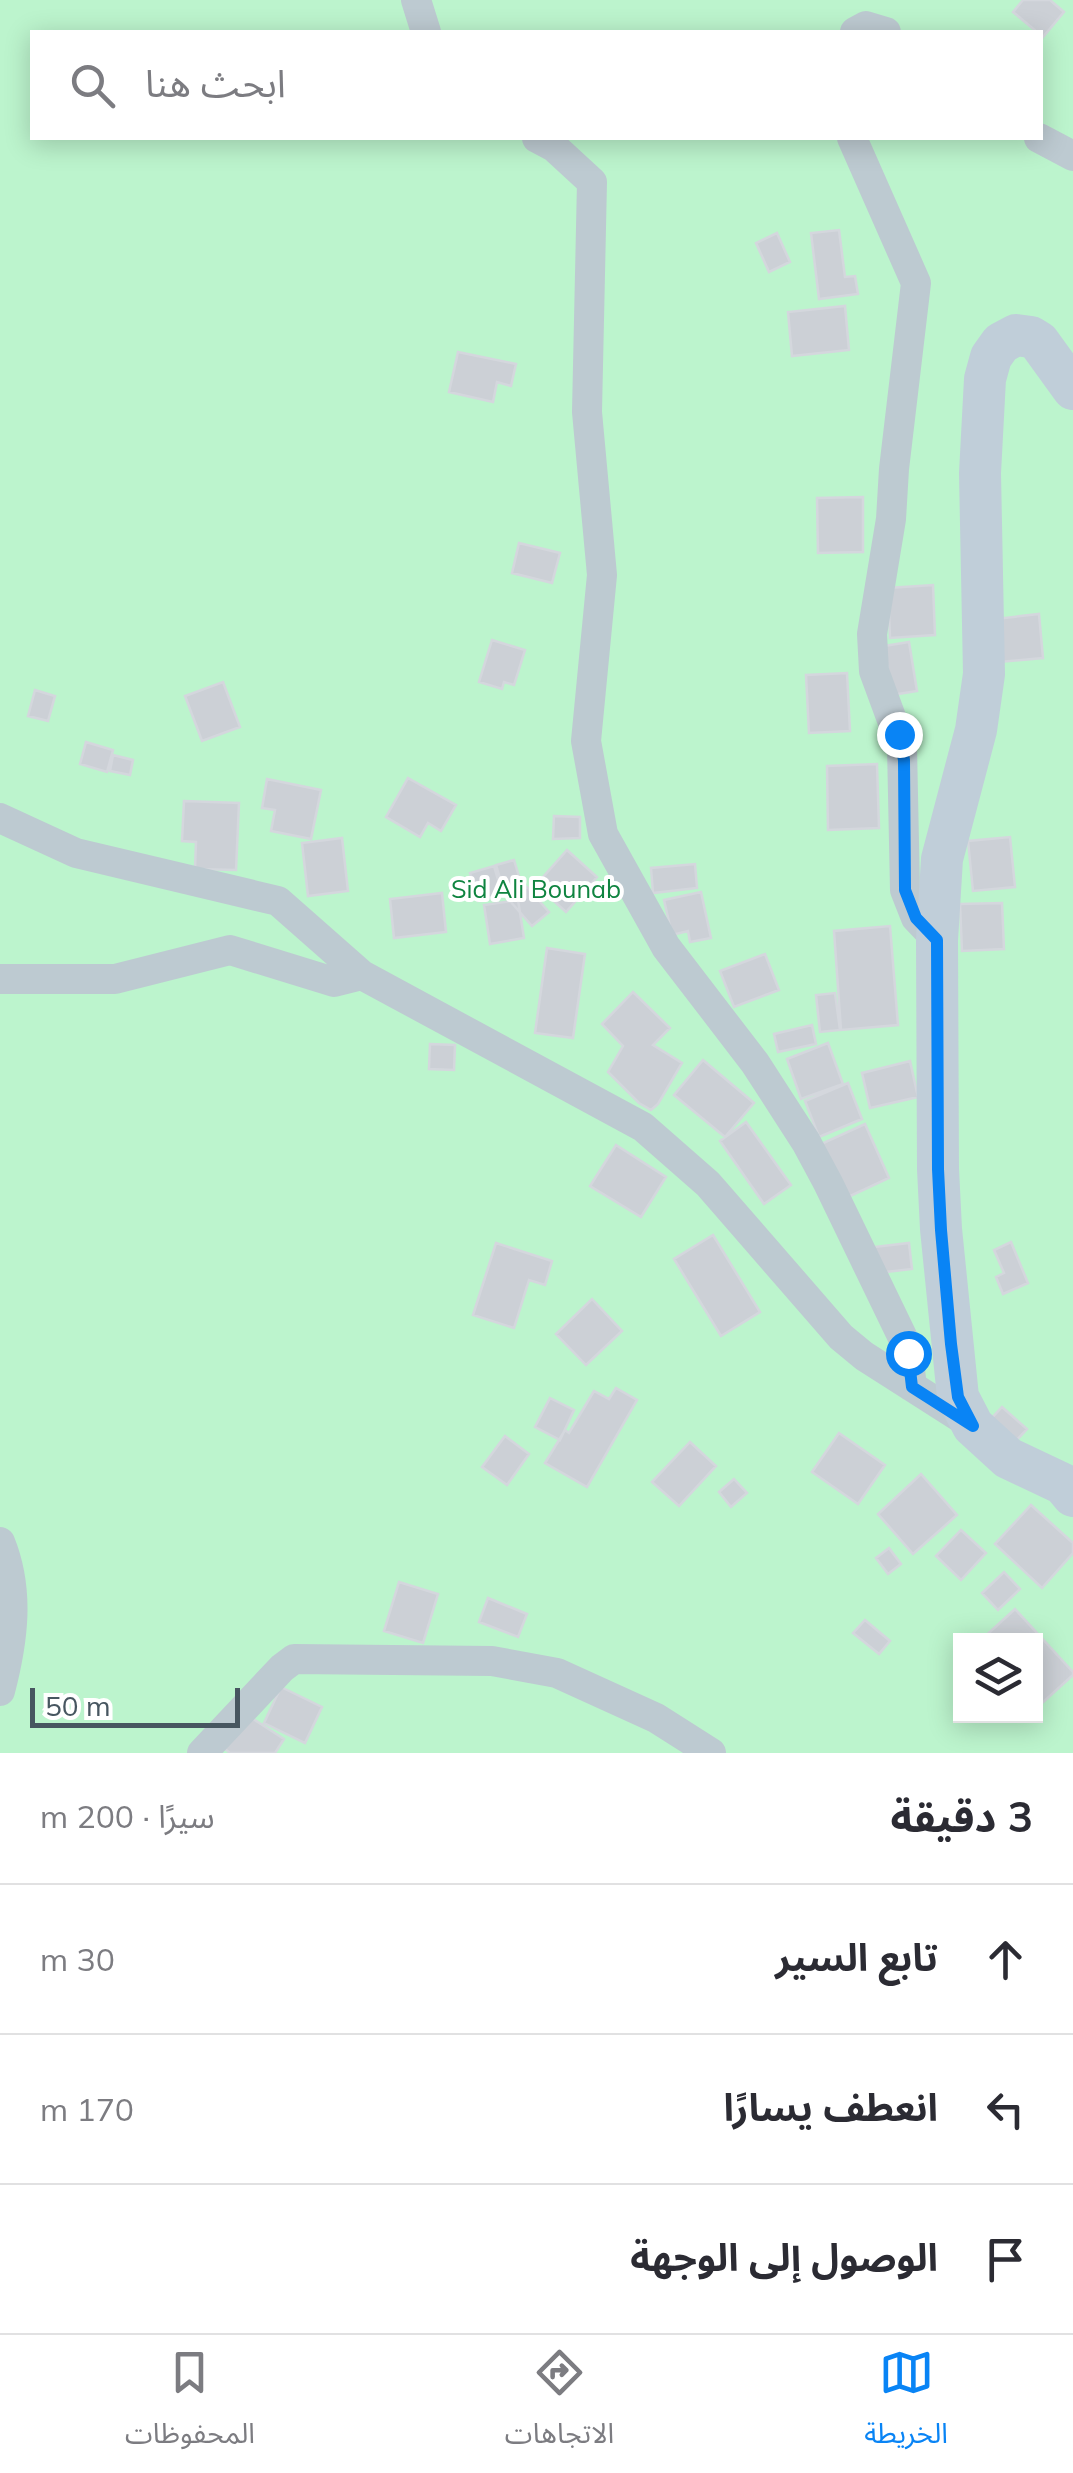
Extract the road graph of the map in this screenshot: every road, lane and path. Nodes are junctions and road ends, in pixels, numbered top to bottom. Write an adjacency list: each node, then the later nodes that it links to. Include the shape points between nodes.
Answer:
1 (416, 0): 2 (street)
2 (425, 30)
3 (540, 140): 12 (street, via 592,182 588,412 602,574 586,741 603,834 666,947 806,1142 902,1336)
4 (853, 140): 9 (street, via 916,283 872,652 902,747 905,890 916,918)
5 (1043, 140): 6 (street)
6 (1073, 156)
7 (1073, 388): 9 (main road, via 1040,342 1016,335 1001,343 984,379 984,674 942,858)
8 (0, 818): 10 (street, via 76,853 278,901)
9 (937, 940): 13 (main road, via 941,1230 958,1397)
10 (362, 975): 11 (street, via 334,982 230,950 115,979); 12 (street, via 643,1127 708,1184 841,1337)
11 (0, 979)
12 (912, 1387): 13 (street)
13 (973, 1426): 14 (main road, via 1008,1458 1063,1484)
14 (1073, 1496)
15 (0, 1542): 16 (street, via 14,1603)
16 (0, 1691)
17 (202, 1753): 18 (street, via 294,1659 492,1662 558,1674 656,1718)
18 (711, 1753)

